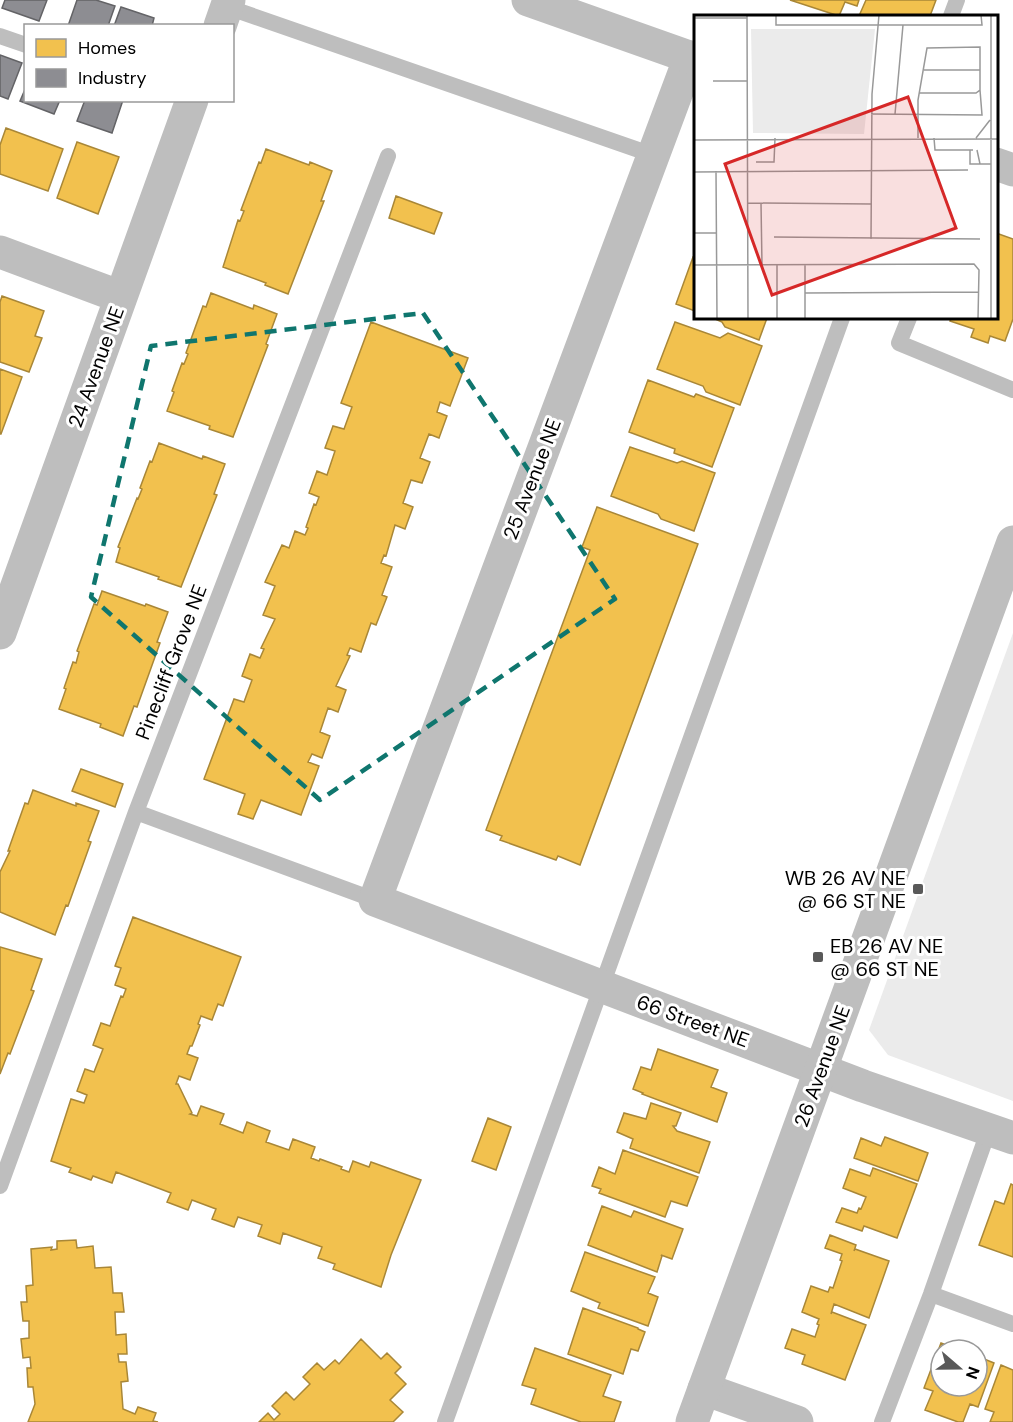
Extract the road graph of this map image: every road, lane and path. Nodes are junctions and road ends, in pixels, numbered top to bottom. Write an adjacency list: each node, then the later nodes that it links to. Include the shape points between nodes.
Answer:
1 (528, 0): 7 (street)
2 (957, 0): 4 (lane)
3 (225, 11): 9 (lane)
4 (951, 15)
5 (0, 36): 6 (lane)
6 (24, 44)
7 (693, 58): 9 (street, 25 Avenue NE)
8 (186, 102): 14 (street, 24 Avenue NE)
9 (653, 155): 21 (street, 25 Avenue NE)
10 (388, 156): 20 (lane, Pinecliff Grove NE)
11 (998, 165): 12 (street)
12 (1013, 170)
13 (0, 252): 14 (street)
14 (121, 297): 19 (street, 24 Avenue NE)
15 (841, 320): 22 (lane)
16 (908, 320): 17 (lane, via 899,343)
17 (1013, 390)
18 (1013, 542): 23 (street, 26 Avenue NE)
19 (0, 633)
20 (136, 812): 21 (lane); 25 (lane, Pinecliff Grove NE)
21 (375, 900): 22 (street, 66 Street NE)
22 (601, 986): 23 (street, 66 Street NE); 29 (lane)
23 (821, 1069): 24 (street, 66 Street NE); 28 (street, 26 Avenue NE)
24 (1001, 1133): 26 (lane)
25 (0, 1186)
26 (931, 1294): 27 (lane); 32 (lane)
27 (1013, 1324)
28 (704, 1389): 30 (street, 26 Avenue NE); 31 (street)
29 (445, 1422)
30 (692, 1422)
31 (797, 1422)
32 (882, 1422)

